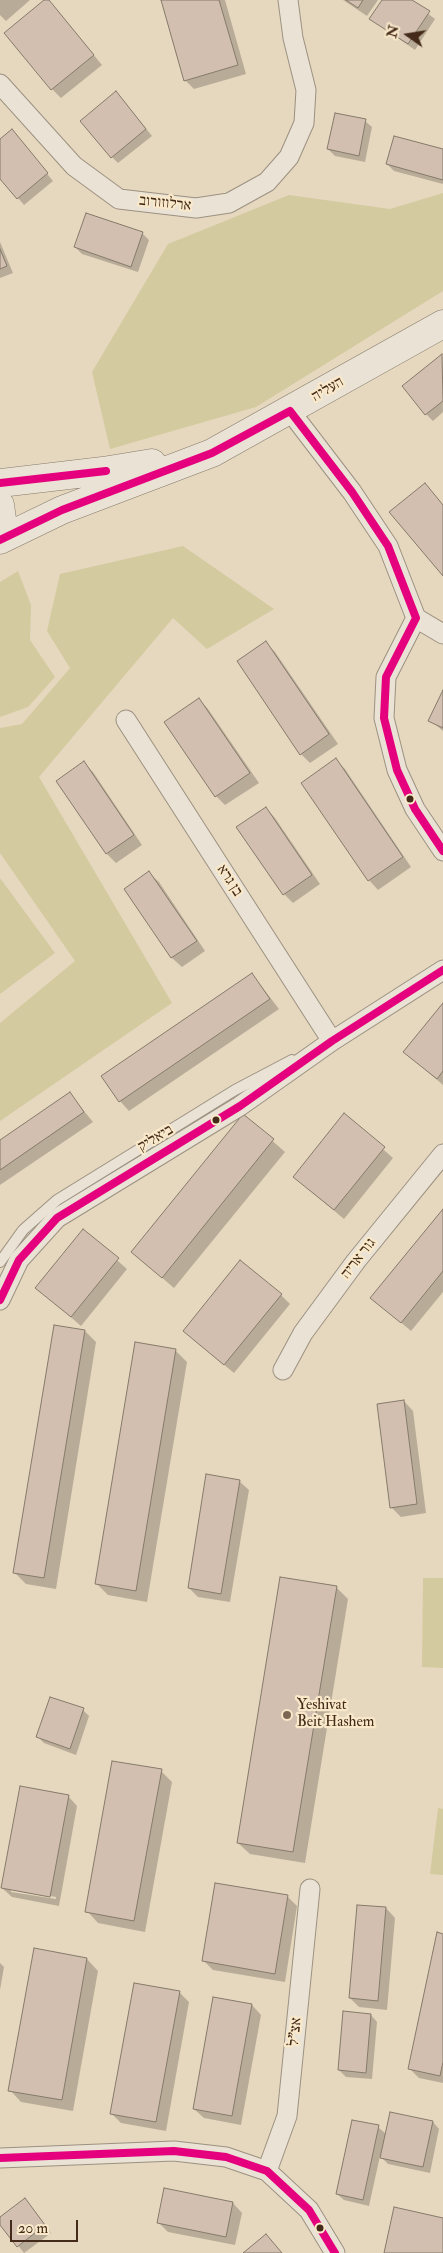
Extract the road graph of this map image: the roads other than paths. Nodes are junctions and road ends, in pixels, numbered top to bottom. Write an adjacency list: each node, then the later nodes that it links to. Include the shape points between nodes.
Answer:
1 (288, 0): 2 (street, ארלוזורוב, via 293,38 306,90 304,123 289,157 267,182 229,203 196,208 118,199 74,166)
2 (0, 84)
3 (443, 324): 4 (main road, העליה)
4 (290, 411): 5 (main road, העליה); 9 (street, via 352,492 388,546)
5 (212, 453): 6 (main road, העליה, via 103,471); 8 (main road, העליה, via 62,510)
6 (0, 483)
7 (0, 504): 8 (main road, via 3,526)
8 (0, 538)
9 (416, 618): 10 (street); 12 (street, via 386,677 384,718 397,770 415,809)
10 (443, 634)
11 (126, 720): 14 (street, בן גרא)
12 (443, 851)
13 (443, 970): 14 (street, ביאליק)
14 (332, 1041): 16 (lane, ביאליק, via 235,1090 57,1200 23,1230); 17 (street, ביאליק, via 240,1106 57,1218 19,1260)
15 (443, 1154): 18 (street, גור אריה, via 303,1332)
16 (0, 1262)
17 (0, 1300)
18 (283, 1370)
19 (310, 1889): 21 (street, אצ"ל, via 287,2116)
20 (0, 2158): 21 (street, via 174,2151 226,2157)
21 (268, 2170): 22 (street, via 309,2210)
22 (335, 2253)

